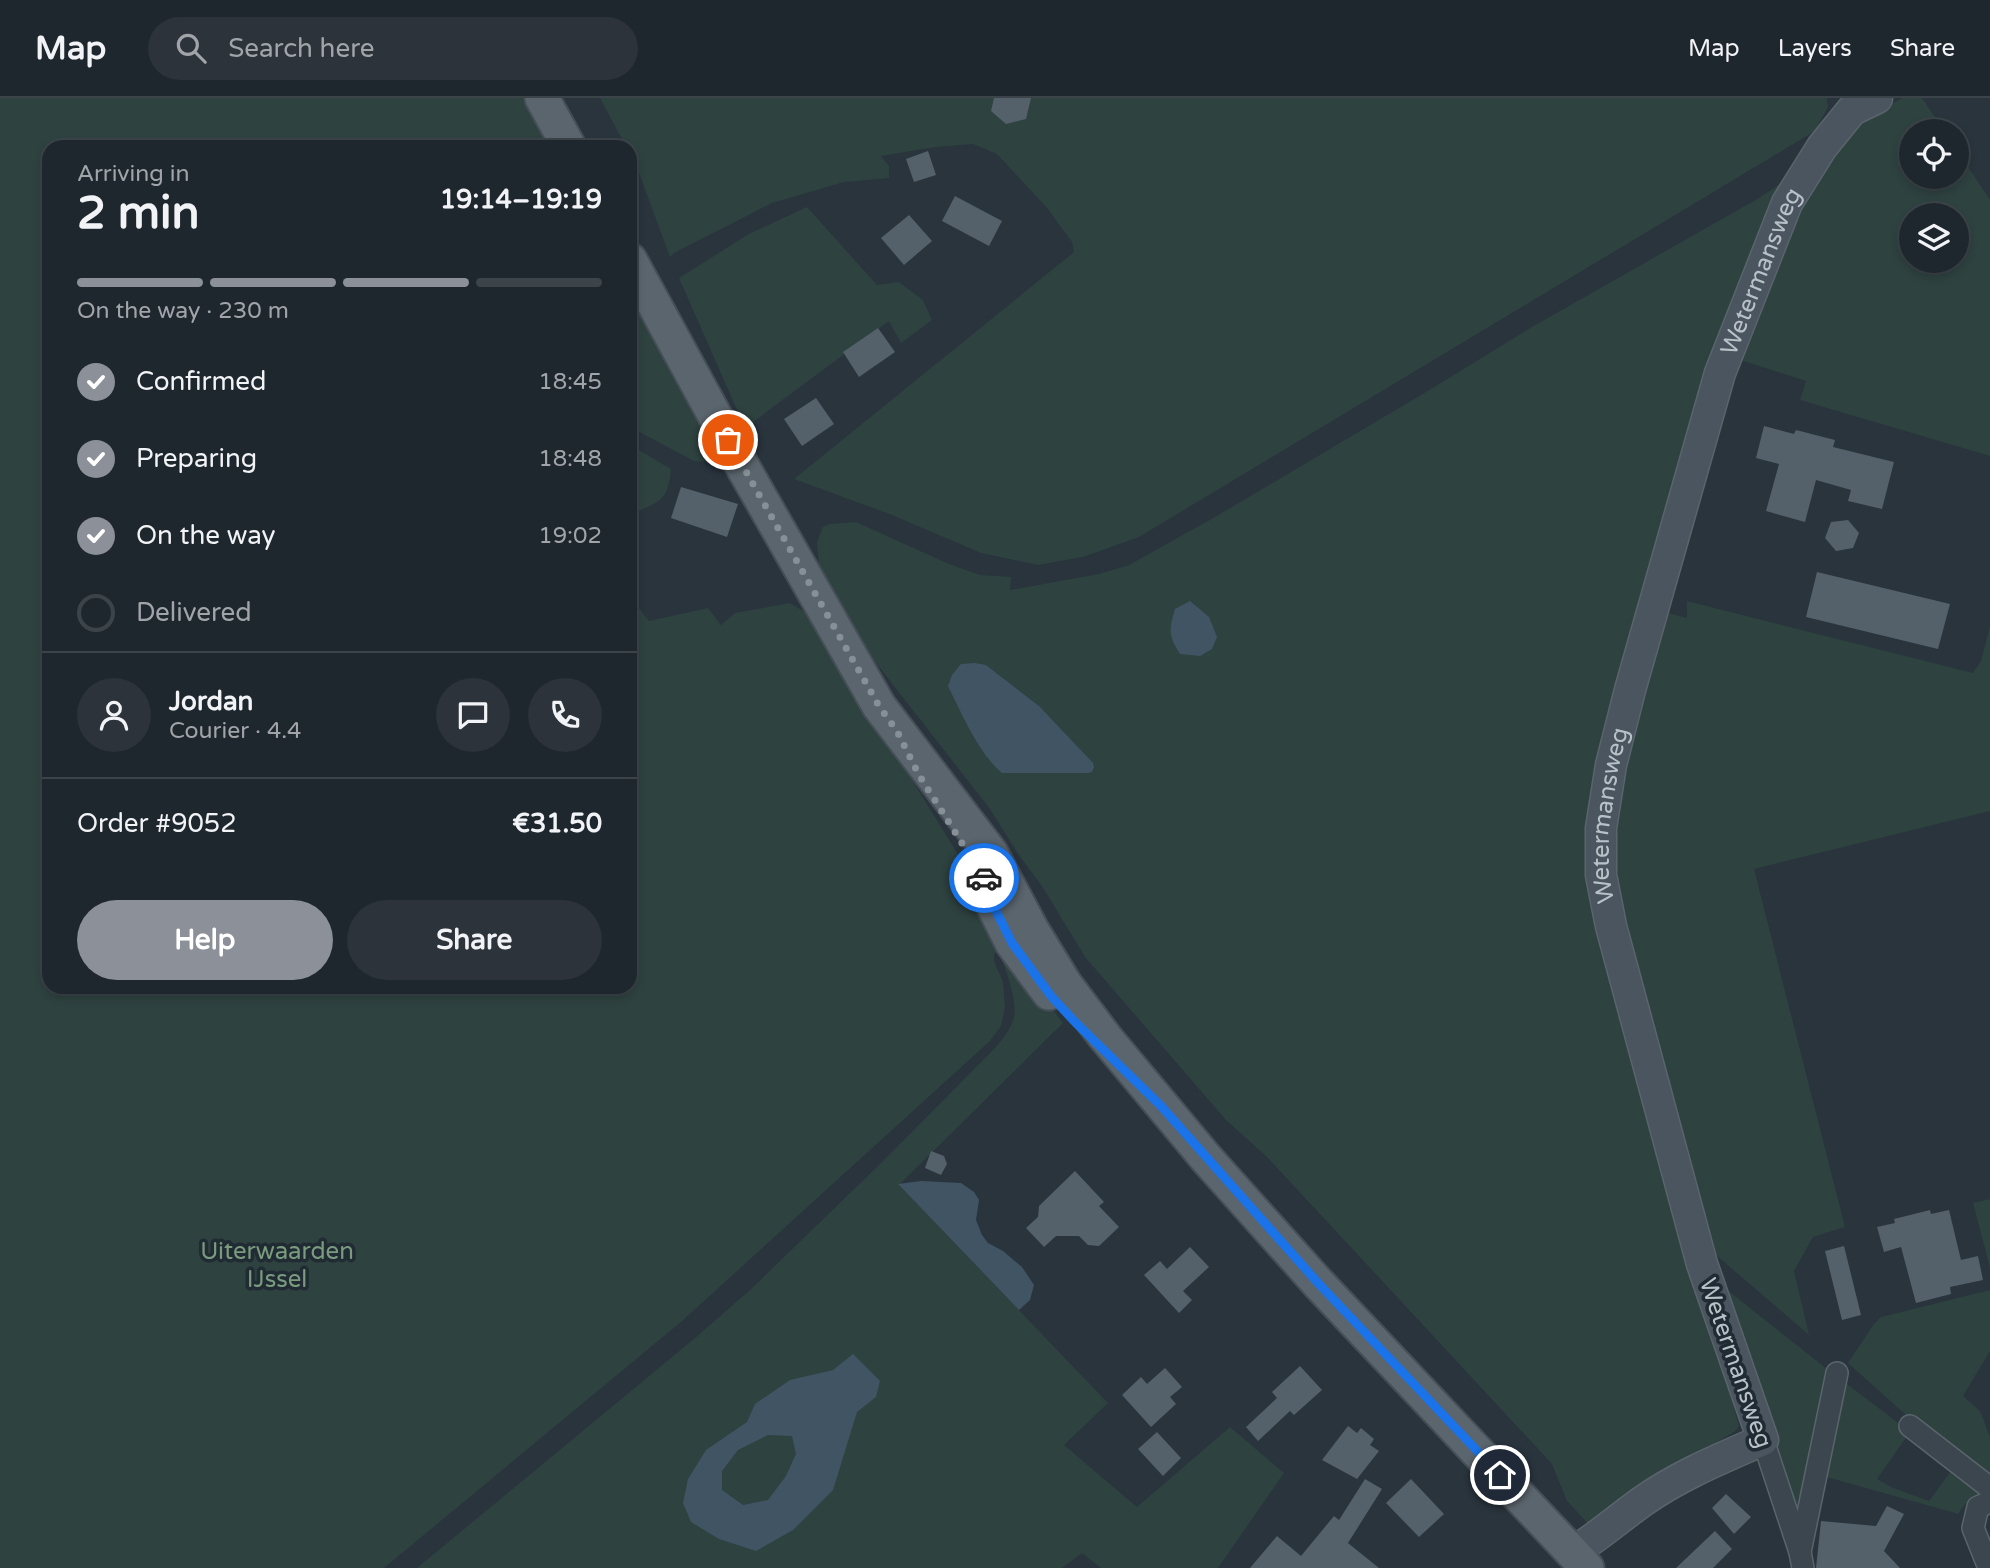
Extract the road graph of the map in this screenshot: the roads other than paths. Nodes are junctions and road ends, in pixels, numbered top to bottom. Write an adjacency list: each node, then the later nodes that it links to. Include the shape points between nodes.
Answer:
1 (542, 98): 3 (main road)
2 (1877, 98): 7 (street, Wetermansweg, via 1852,110 1787,203 1720,373 1630,690 1601,828 1601,875 1611,926 1702,1264)
3 (565, 140)
4 (637, 273): 11 (main road, via 879,706 977,865 1019,954 1051,996 1161,1106)
5 (1837, 1373): 10 (street)
6 (1910, 1426): 8 (street)
7 (1763, 1440): 10 (street, Wetermansweg); 11 (street, via 1689,1472 1591,1541)
8 (1990, 1488)
9 (1990, 1502): 12 (street, via 1978,1507 1973,1528)
10 (1801, 1560)
11 (1573, 1563)
12 (1989, 1568)

